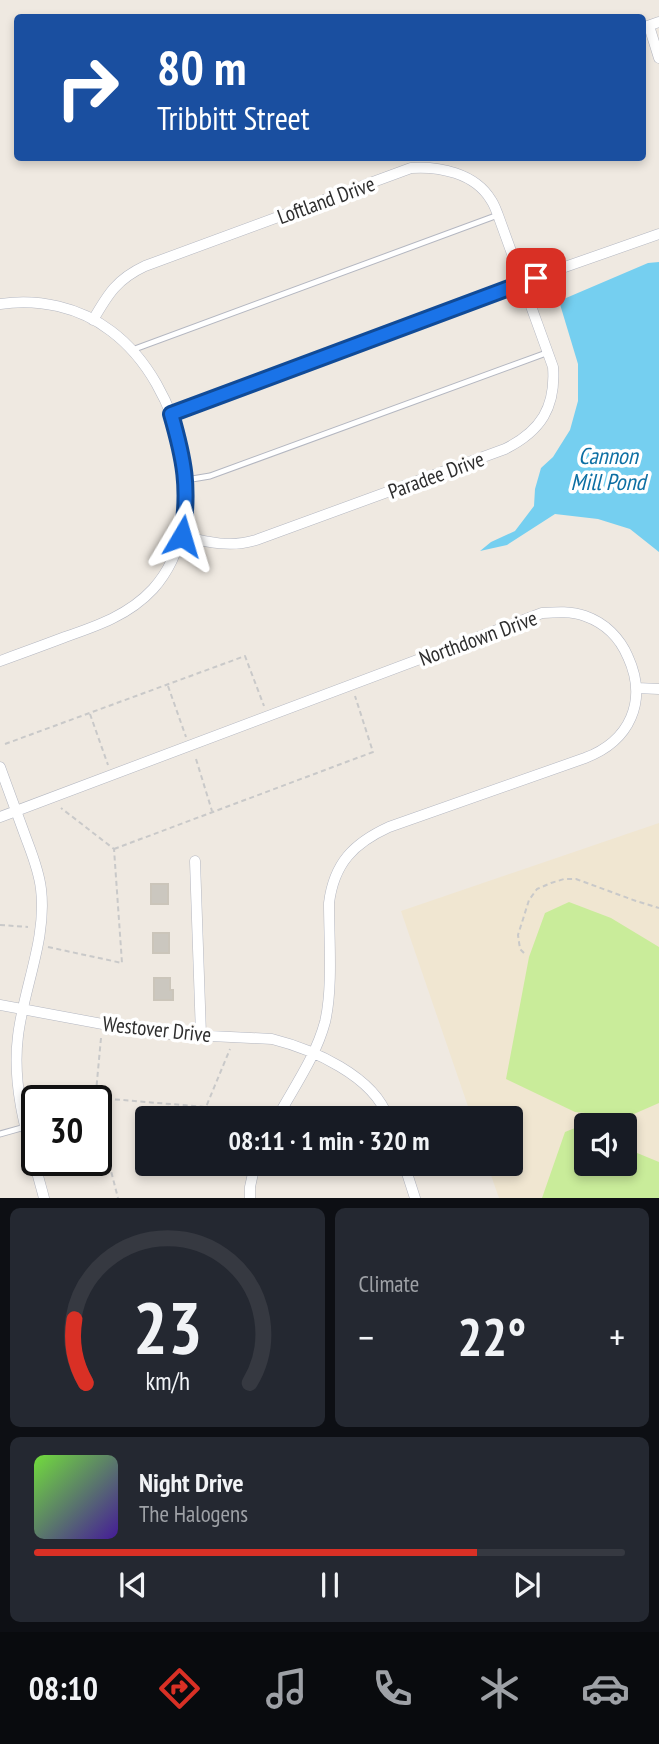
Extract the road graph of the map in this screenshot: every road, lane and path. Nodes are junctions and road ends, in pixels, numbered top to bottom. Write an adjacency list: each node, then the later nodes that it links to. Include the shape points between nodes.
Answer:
1 (650, 25): 2 (street)
2 (659, 58)
3 (498, 215): 5 (street, Loftland Drive); 7 (street, Loftland Drive, via 490,198 470,180 441,169 411,169 138,270 113,288); 8 (lane)
4 (659, 234): 5 (street)
5 (522, 282): 9 (street, Paradee Drive); 10 (street)
6 (0, 304): 7 (street, via 44,303)
7 (93, 320): 8 (street)
8 (132, 350): 10 (street)
9 (549, 352): 11 (lane, via 210,476); 12 (street, Paradee Drive, via 554,378 550,406 520,442 247,543 226,545)
10 (171, 414): 11 (street)
11 (186, 480): 12 (street)
12 (182, 536): 13 (street, via 153,589 122,614)
13 (0, 661)
14 (168, 685): 18 (path, via 245,656); 19 (path); 20 (path)
15 (637, 688): 16 (street); 26 (street, Northdown Drive, via 628,657 613,634 586,617 563,611 542,613); 41 (street, via 630,719 605,748 389,827 351,852 331,890 328,1006)
16 (659, 689)
17 (355, 696): 27 (path, via 373,752)
18 (264, 708)
19 (90, 713): 21 (path); 23 (path)
20 (186, 737)
21 (5, 744)
22 (196, 759): 27 (path)
23 (108, 765)
24 (0, 767): 26 (street)
25 (61, 808): 29 (path)
26 (16, 811): 28 (street, Northdown Drive); 37 (street, via 36,867 42,903 40,937)
27 (213, 812): 29 (path)
28 (0, 817)
29 (114, 849): 34 (path, via 122,963)
30 (195, 861): 38 (street)
31 (658, 907): 35 (path, via 576,879 551,883 537,889 529,900 518,935)
32 (0, 925): 33 (path)
33 (28, 927)
34 (48, 947)
35 (524, 953)
36 (0, 1005): 37 (street, Westover Drive)
37 (23, 1010): 38 (street, Westover Drive, via 135,1030); 47 (street, via 16,1059)
38 (201, 1035): 41 (street, Westover Drive, via 272,1039)
39 (101, 1038): 42 (path)
40 (230, 1049): 44 (path, via 206,1107)
41 (313, 1053): 45 (street); 46 (street, Westover Drive, via 368,1087)
42 (97, 1085)
43 (112, 1099): 44 (path)
44 (169, 1104)
45 (284, 1106)
46 (382, 1106)
47 (21, 1108)
48 (21, 1128): 49 (lane)
49 (0, 1134)
50 (112, 1175): 55 (path)
51 (38, 1176): 54 (street)
52 (251, 1176): 56 (street)
53 (408, 1176): 57 (street)
54 (44, 1198)
55 (118, 1198)
56 (250, 1198)
57 (415, 1198)

